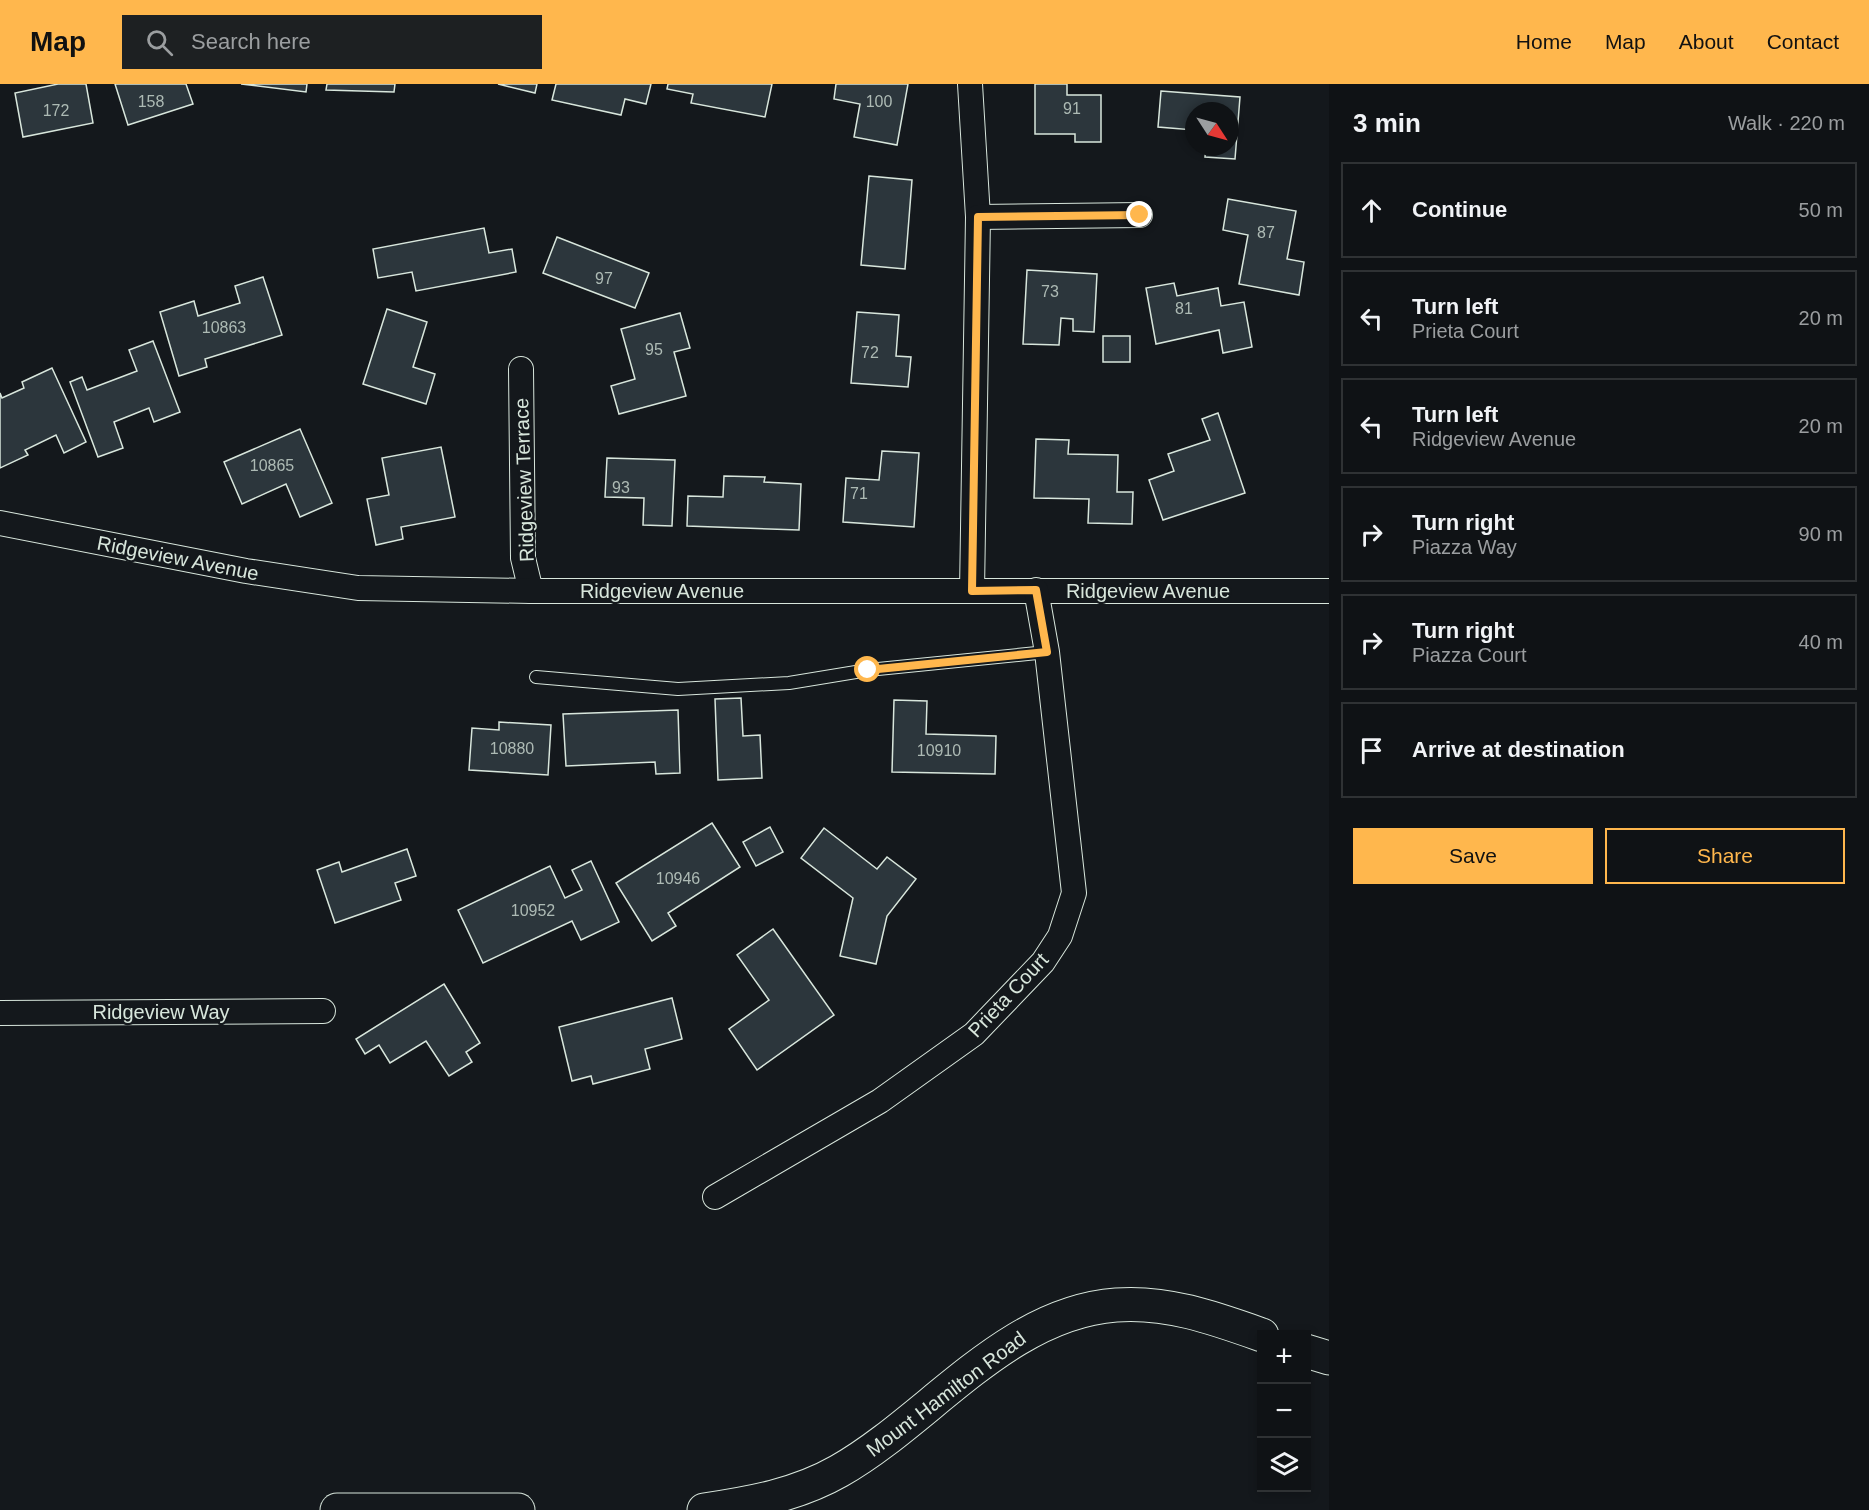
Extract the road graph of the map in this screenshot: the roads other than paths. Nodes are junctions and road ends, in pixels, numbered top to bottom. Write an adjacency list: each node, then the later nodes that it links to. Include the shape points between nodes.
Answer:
1 (970, 84): 3 (street)
2 (1140, 215): 3 (street)
3 (978, 217): 8 (street)
4 (521, 369): 7 (street, Ridgeview Terrace, via 523,558)
5 (0, 523): 7 (street, Ridgeview Avenue, via 246,572 358,588)
6 (1036, 590): 8 (street, Ridgeview Avenue); 9 (street, Ridgeview Avenue); 10 (street, Prieta Court)
7 (531, 591): 8 (street, Ridgeview Avenue)
8 (972, 591)
9 (1329, 591)
10 (1047, 652): 11 (lane, via 767,684 678,689); 14 (street, Prieta Court, via 1074,893 1060,936 1043,962 974,1034 880,1101)
11 (536, 676)
12 (323, 1011): 13 (street, Ridgeview Way)
13 (0, 1013)
14 (715, 1197)
15 (1257, 1333): 20 (main road, Mount Hamilton Road, via 1184,1309 1146,1304 1115,1305 1062,1317 1035,1328 1006,1347 867,1454 837,1472 783,1495)
16 (1311, 1353): 17 (main road)
17 (1329, 1358)
18 (337, 1510): 19 (main road)
19 (518, 1510)
20 (704, 1510)

